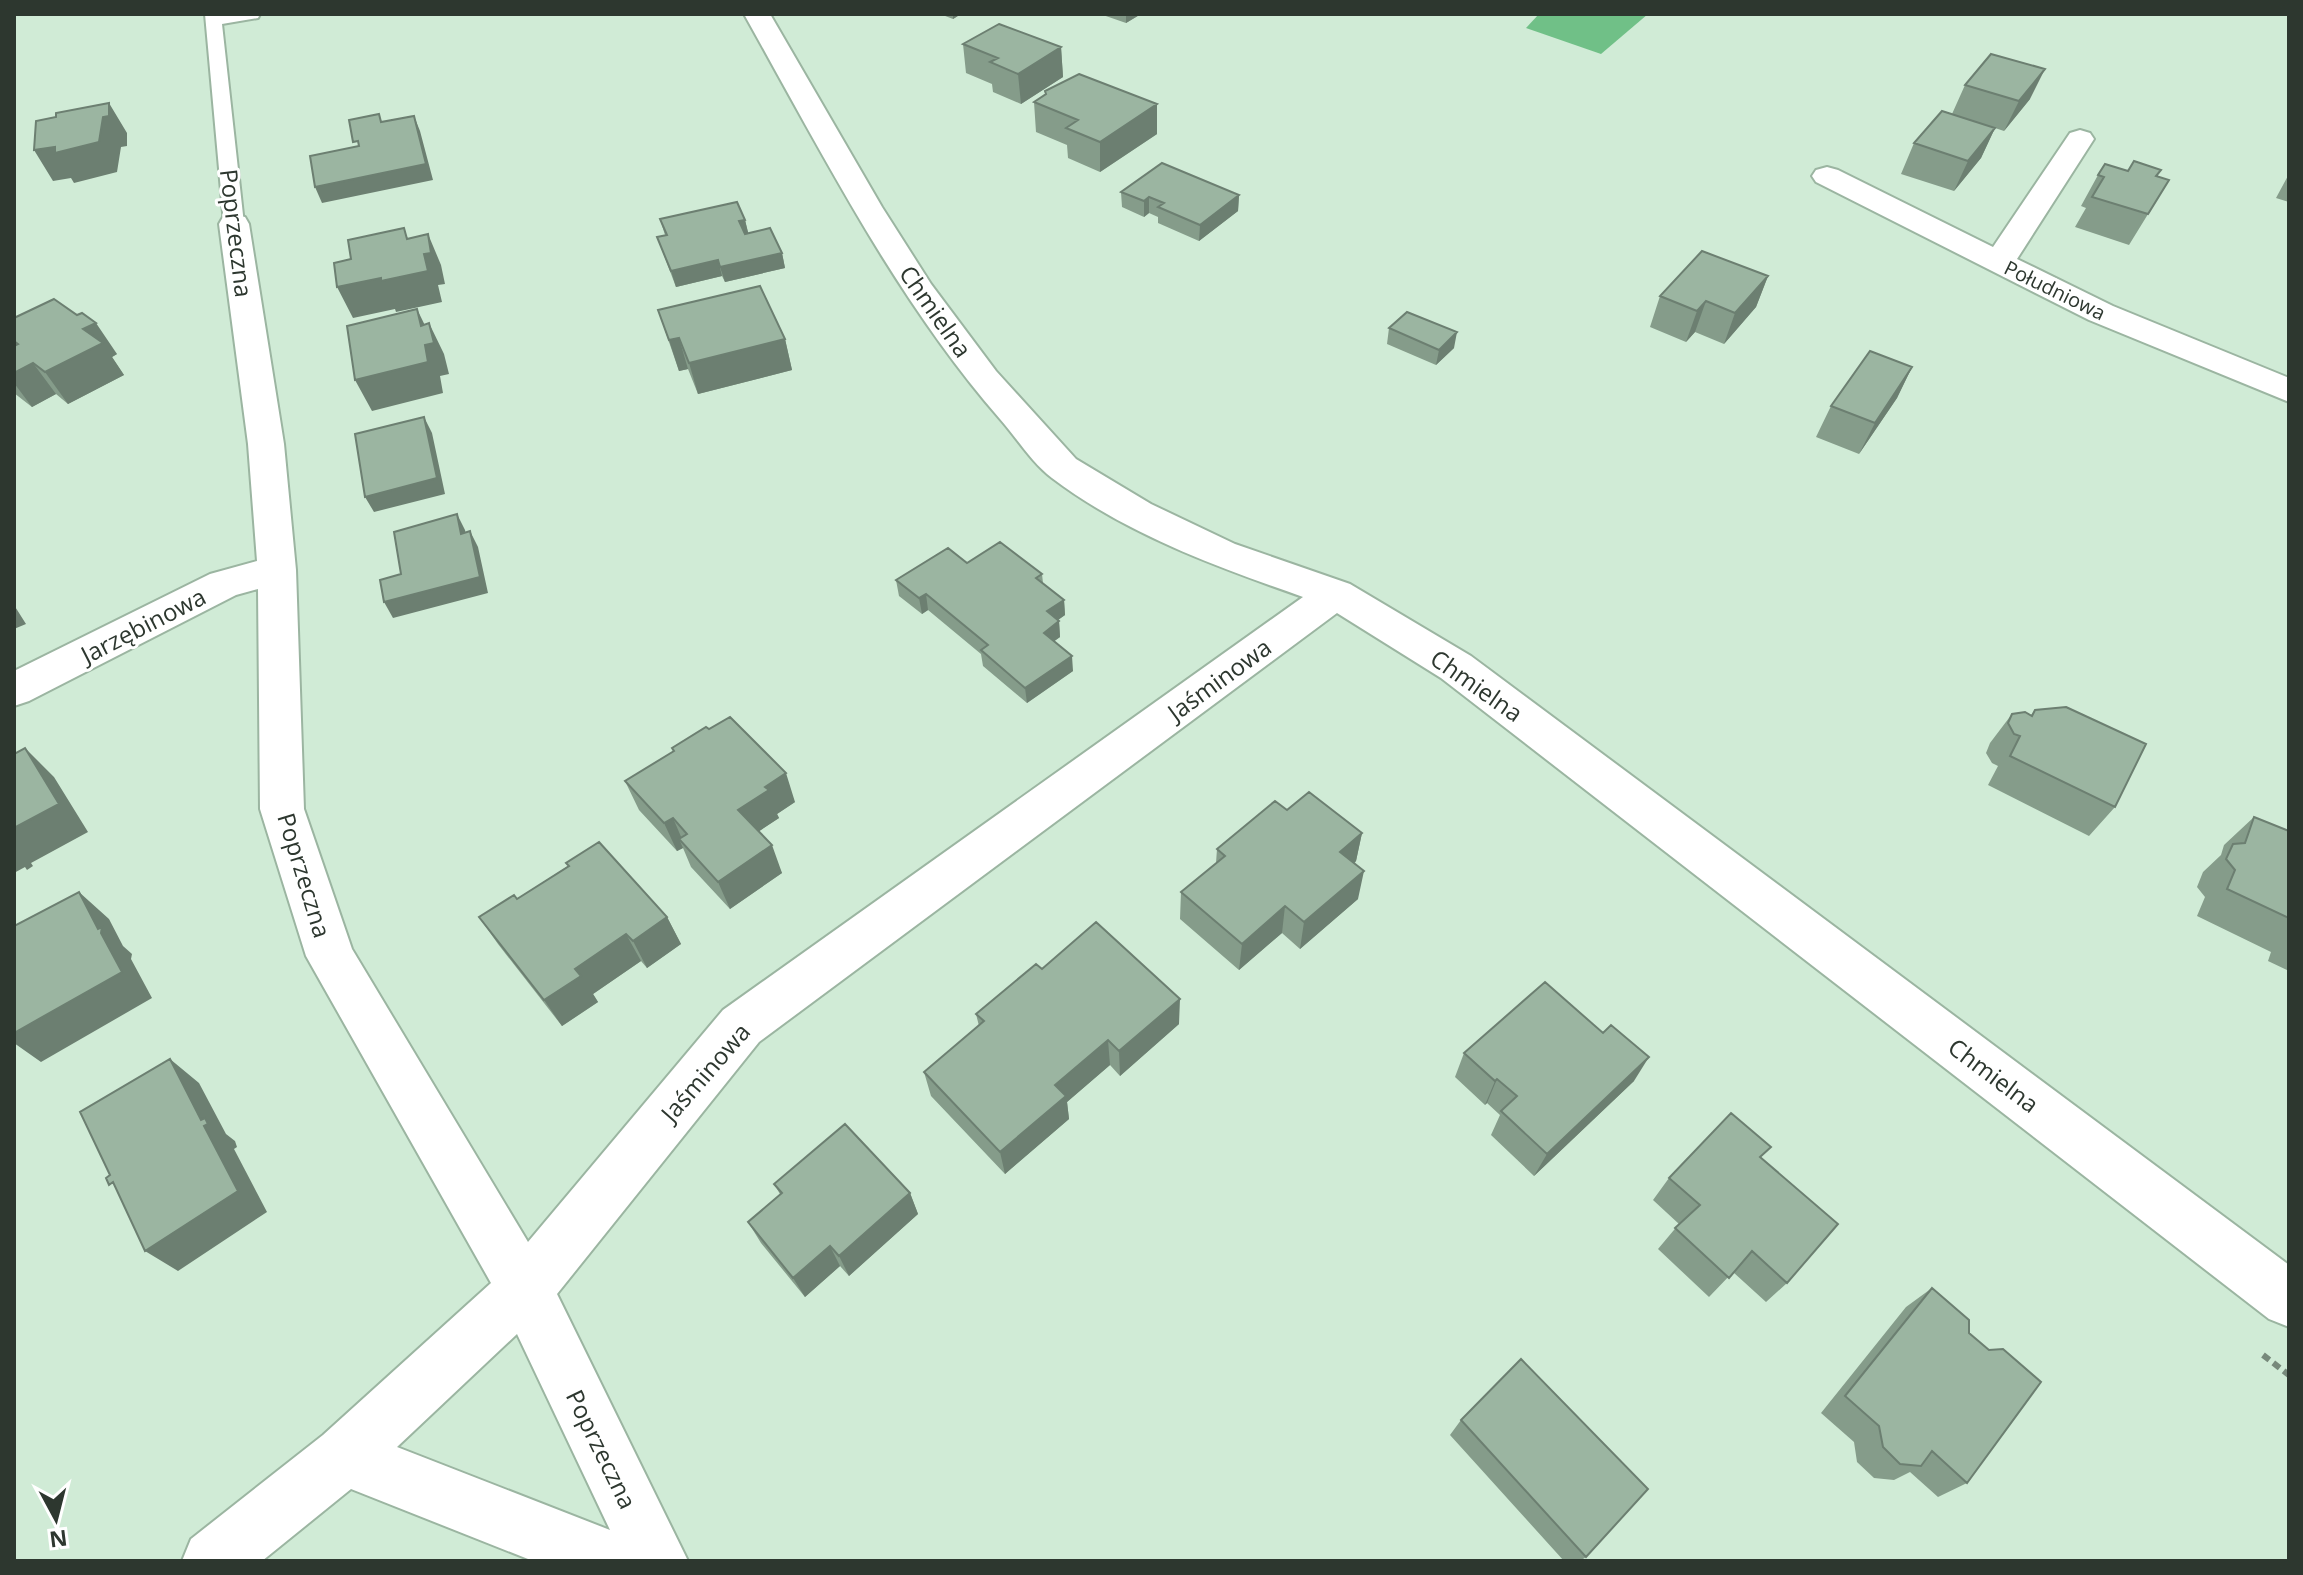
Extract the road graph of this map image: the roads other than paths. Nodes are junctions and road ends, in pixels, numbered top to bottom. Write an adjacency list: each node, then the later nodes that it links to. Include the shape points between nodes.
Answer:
1 (252, 14): 3 (lane)
2 (757, 14): 10 (street, Chmielna, via 917,287 984,379 1063,468 1221,554)
3 (214, 17): 6 (lane, Poprzeczna)
4 (2080, 139): 7 (street)
5 (1827, 176): 7 (street, Południowa)
6 (234, 224): 9 (street, Poprzeczna, via 266,444)
7 (1999, 262): 8 (street, Południowa, via 2101,313)
8 (2289, 391)
9 (277, 570): 11 (street, Jarzębinowa, via 224,584); 12 (street, Poprzeczna, via 282,809 330,956)
10 (1336, 594): 12 (street, Jaśminowa, via 741,1026); 13 (street, Chmielna, via 1456,667)
11 (14, 690)
12 (525, 1289): 14 (street, Jaśminowa); 17 (street, Poprzeczna)
13 (2289, 1299)
14 (344, 1456): 15 (street, Jaśminowa); 16 (street)
15 (213, 1561)
16 (611, 1561)
17 (657, 1561)

